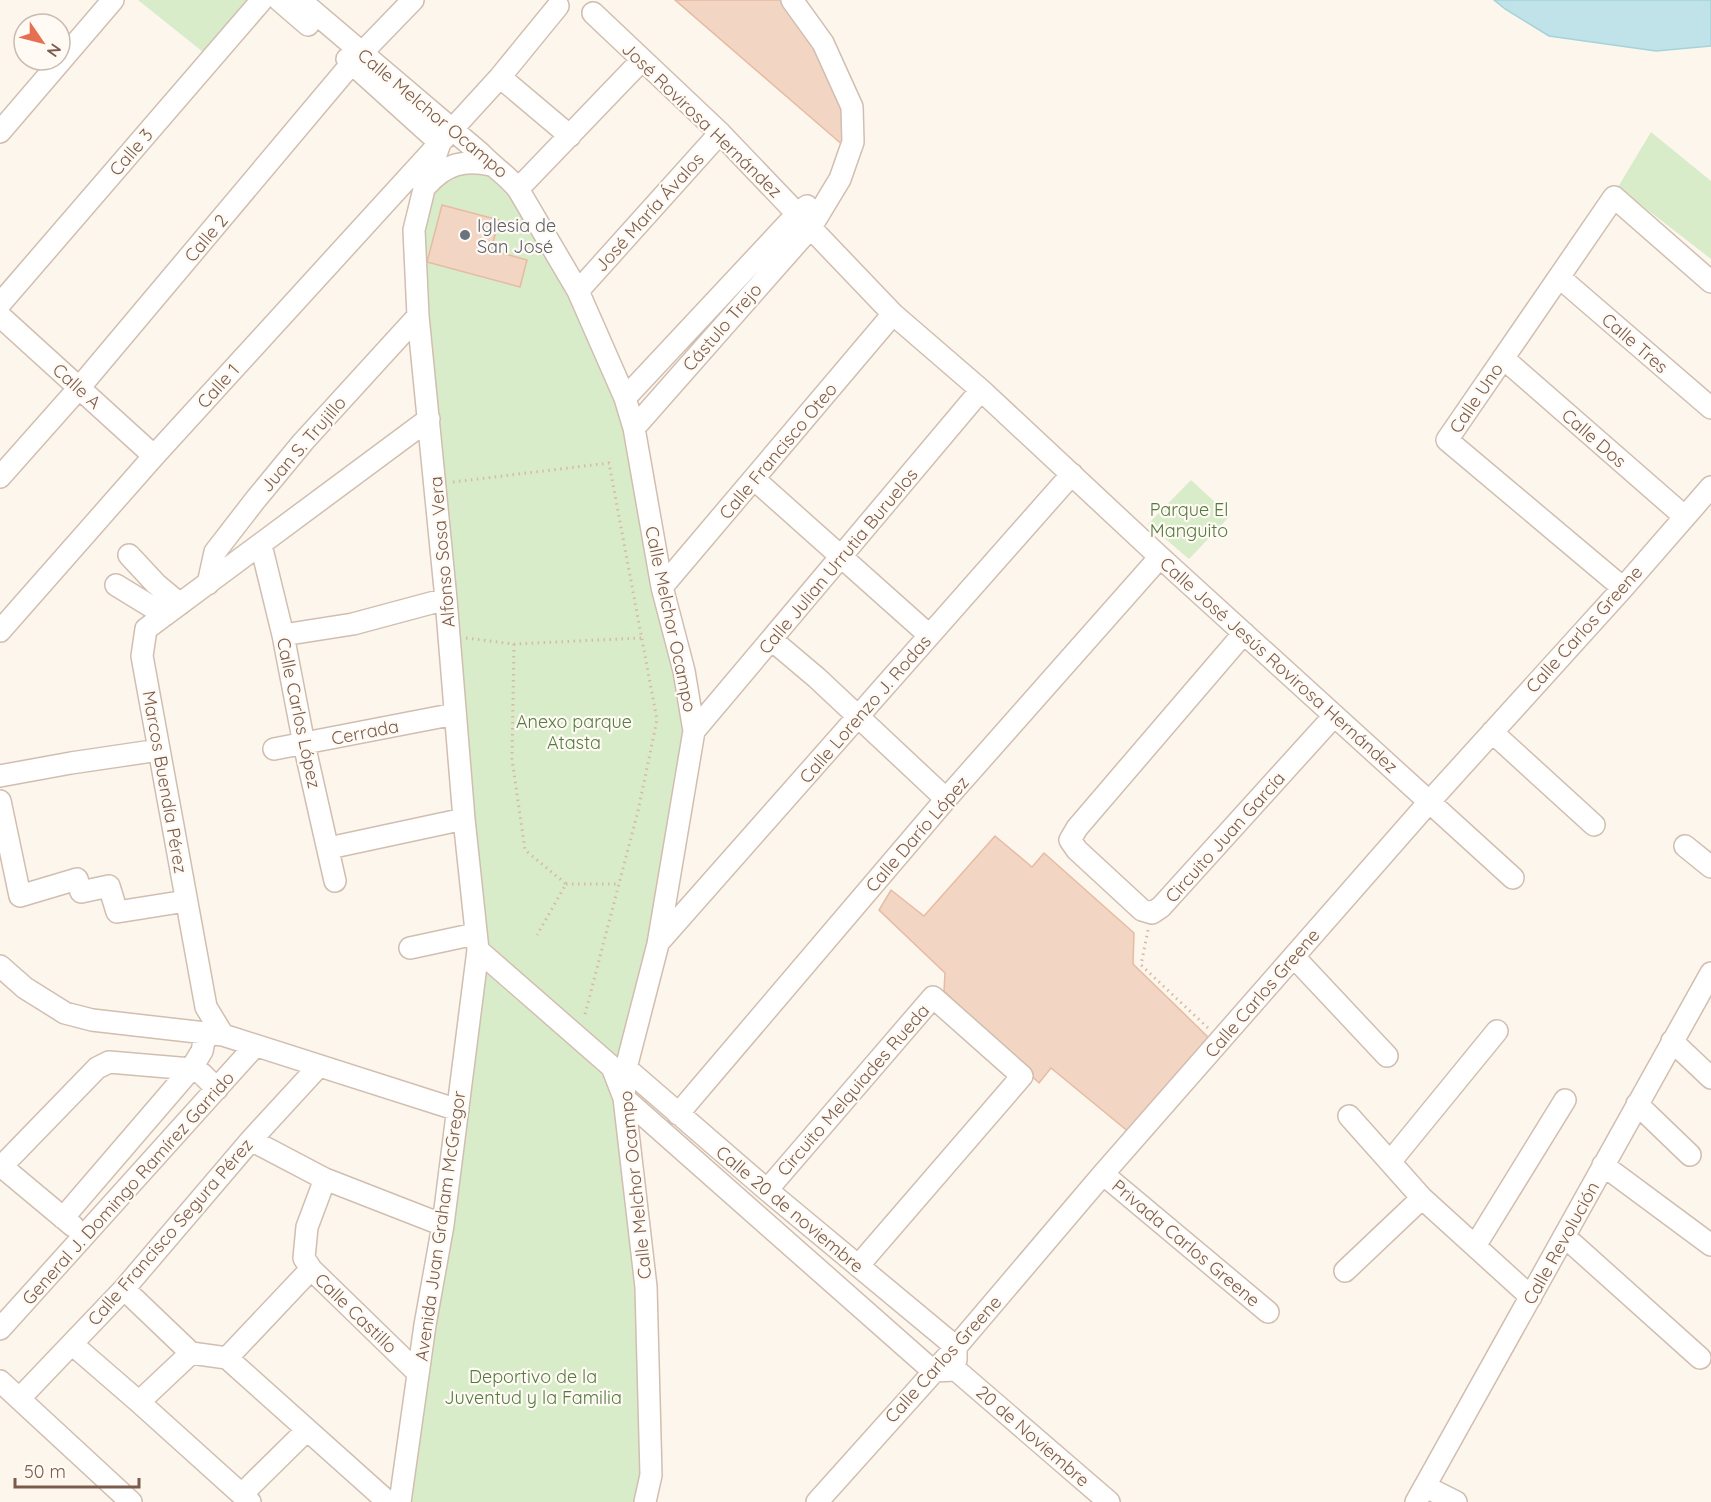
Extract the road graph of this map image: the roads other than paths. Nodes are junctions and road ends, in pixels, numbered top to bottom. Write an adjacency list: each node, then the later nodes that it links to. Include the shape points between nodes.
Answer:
1 (114, 0): 12 (street)
2 (262, 0): 23 (street, Calle 3)
3 (279, 0): 9 (street, Calle Melchor Ocampo)
4 (300, 0): 9 (street, Calle Melchor Ocampo)
5 (413, 0): 9 (street, Calle 2)
6 (792, 0): 19 (street, via 823,43 852,107 853,142 840,179)
7 (558, 6): 11 (street, Calle 1)
8 (592, 13): 10 (street, José Rovirosa Hernández)
9 (357, 58): 15 (street, Calle Melchor Ocampo); 28 (street, Calle 2)
10 (642, 60): 13 (street, José Rovirosa Hernández); 14 (street)
11 (500, 77): 14 (street); 15 (street, Calle 1)
12 (0, 132)
13 (720, 133): 19 (street, José Rovirosa Hernández); 22 (street, José María Ávalos)
14 (570, 136): 18 (street)
15 (442, 143): 16 (street, Calle Melchor Ocampo); 17 (street, Alfonso Sosa Vera); 34 (street, Calle 1)
16 (491, 165): 17 (street, via 476,162 453,166 437,174); 18 (street, Calle Melchor Ocampo, via 507,175)
17 (424, 189): 26 (street, Alfonso Sosa Vera, via 414,230)
18 (518, 189): 22 (street, Calle Melchor Ocampo)
19 (804, 221): 24 (street, Calle José Jesús Rovirosa Hernández); 30 (street, Cástulo Trejo); 33 (street, Cástulo Trejo)
20 (1559, 277): 21 (street, Calle Uno, via 1614,197); 27 (street, Calle Uno); 31 (street, Calle Tres)
21 (1711, 282)
22 (578, 291): 30 (street, Calle Melchor Ocampo)
23 (0, 304)
24 (894, 314): 29 (street, Calle José Jesús Rovirosa Hernández); 37 (street, Calle Francisco Oteo)
25 (0, 316): 28 (street, Calle A)
26 (418, 316): 32 (street, Alfonso Sosa Vera); 44 (street, Juan S. Trujillo, via 256,499 215,552)
27 (1503, 358): 39 (street, Calle Dos); 47 (street, Calle Uno, via 1447,440)
28 (79, 388): 34 (street, Calle A); 36 (street, Calle 2)
29 (981, 390): 35 (street, Calle José Jesús Rovirosa Hernández); 42 (street, Calle Julian Urrutia Buruelos)
30 (625, 398): 33 (street, Calle Melchor Ocampo)
31 (1711, 408)
32 (429, 419): 40 (street, Marcos Buendía Pérez); 48 (street, Alfonso Sosa Vera)
33 (634, 428): 46 (street, Calle Melchor Ocampo)
34 (154, 456): 50 (street, Calle 1)
35 (1072, 474): 43 (street, Calle José Jesús Rovirosa Hernández); 53 (street, Calle Lorenzo J. Rodas)
36 (0, 477)
37 (754, 479): 42 (street); 46 (street, Calle Francisco Oteo)
38 (1711, 487): 39 (street, Calle Carlos Greene)
39 (1685, 517): 47 (street, Calle Carlos Greene)
40 (261, 545): 44 (street, Marcos Buendía Pérez); 52 (street, Calle Carlos López)
41 (129, 555): 49 (street, via 156,584)
42 (841, 557): 53 (street); 54 (street, Calle Julian Urrutia Buruelos)
43 (1160, 557): 51 (street, Calle José Jesús Rovirosa Hernández); 64 (street, Calle Darío López)
44 (208, 584): 49 (street, Marcos Buendía Pérez)
45 (116, 585): 49 (street)
46 (662, 587): 58 (street, Calle Melchor Ocampo, via 684,670)
47 (1623, 588): 59 (street, Calle Carlos Greene)
48 (446, 599): 52 (street, via 353,624); 55 (street, Alfonso Sosa Vera)
49 (172, 609): 62 (street, Marcos Buendía Pérez, via 146,629 142,656)
50 (0, 632)
51 (1244, 633): 56 (street, Calle José Jesús Rovirosa Hernández); 56 (street, Circuito Juan García, via 1070,840 1142,910 1152,914 1161,907)
52 (283, 635): 60 (street, Calle Carlos López)
53 (929, 635): 57 (street, Calle Lorenzo J. Rodas)
54 (772, 640): 57 (street); 58 (street, Calle Julian Urrutia Buruelos)
55 (455, 714): 60 (street, Cerrada); 67 (street, Alfonso Sosa Vera)
56 (1334, 716): 66 (street, Calle José Jesús Rovirosa Hernández)
57 (857, 717): 64 (street); 77 (street, Calle Lorenzo J. Rodas)
58 (694, 731): 77 (street, Calle Melchor Ocampo)
59 (1492, 732): 66 (street, Calle Carlos Greene); 68 (street)
60 (304, 744): 61 (street, Cerrada); 71 (street, Calle Carlos López)
61 (274, 749)
62 (159, 750): 63 (street); 75 (street, Marcos Buendía Pérez)
63 (0, 776)
64 (946, 799): 96 (street, Calle Darío López)
65 (0, 801): 69 (street)
66 (1430, 801): 73 (street, Calle José Jesús Rovirosa Hernández); 79 (street, Calle Carlos Greene)
67 (464, 819): 71 (street); 76 (street, Alfonso Sosa Vera)
68 (1594, 825)
69 (3, 835): 75 (street, via 20,896 77,879 81,892 109,886 117,912)
70 (1685, 846): 72 (street)
71 (329, 848): 74 (street, Calle Carlos López)
72 (1711, 867)
73 (1513, 878)
74 (334, 881)
75 (186, 901): 83 (street, Marcos Buendía Pérez)
76 (477, 941): 78 (street); 88 (street, via 579,1037); 95 (street, Avenida Juan Graham McGregor)
77 (658, 944): 88 (street, Calle Melchor Ocampo)
78 (410, 948)
79 (1294, 957): 86 (street); 103 (street, Calle Carlos Greene)
80 (0, 966): 83 (street, via 25,988 65,1013 92,1020)
81 (1708, 978): 84 (street, Calle Revolución)
82 (1497, 1031): 100 (street)
83 (214, 1033): 85 (street); 89 (street)
84 (1672, 1041): 90 (street); 94 (street, Calle Revolución)
85 (255, 1046): 87 (street); 91 (street, General J. Domingo Ramírez Garrido)
86 (1387, 1056)
87 (319, 1065): 95 (street); 98 (street, Calle Francisco Segura Pérez)
88 (619, 1068): 92 (street, Calle Melchor Ocampo); 96 (street, Calle 20 de noviembre)
89 (191, 1069): 91 (street); 102 (street, via 109,1062 97,1068); 107 (street)
90 (1711, 1078)
91 (217, 1089): 109 (street, General J. Domingo Ramírez Garrido)
92 (624, 1098): 126 (street, Calle 20 de noviembre); 137 (street, Calle Melchor Ocampo, via 646,1287 651,1475)
93 (1565, 1100): 112 (street)
94 (1637, 1104): 99 (street); 101 (street, Calle Revolución)
95 (458, 1110): 108 (street, Avenida Juan Graham McGregor)
96 (678, 1114): 105 (street, Calle 20 de noviembre)
97 (1349, 1116): 100 (street)
98 (251, 1140): 104 (street); 116 (street, Calle Francisco Segura Pérez)
99 (1690, 1155)
100 (1390, 1162): 106 (street)
101 (1603, 1165): 110 (street, Calle Revolución); 111 (street)
102 (1, 1166): 107 (street)
103 (1103, 1174): 118 (street, Privada Carlos Greene); 121 (street, Calle Carlos Greene)
104 (325, 1179): 108 (street); 114 (street, Calle Castillo, via 307,1227 304,1258)
105 (767, 1190): 113 (street, Calle 20 de noviembre); 113 (street, Circuito Melquiades Rueda, via 933,997 1022,1076)
106 (1422, 1198): 112 (street); 115 (street)
107 (63, 1218): 109 (street)
108 (442, 1225): 127 (street, Avenida Juan Graham McGregor)
109 (84, 1236): 119 (street, General J. Domingo Ramírez Garrido)
110 (1564, 1236): 117 (street, Calle Revolución); 124 (street)
111 (1711, 1245)
112 (1475, 1246): 117 (street)
113 (858, 1266): 121 (street, Calle 20 de noviembre)
114 (311, 1269): 123 (street); 127 (street, Calle Castillo)
115 (1345, 1271)
116 (124, 1289): 120 (street, Calle Francisco Segura Pérez); 122 (street)
117 (1531, 1297): 132 (street, Calle Revolución)
118 (1269, 1312)
119 (0, 1329)
120 (72, 1344): 129 (street, Calle Francisco Segura Pérez); 130 (street)
121 (956, 1347): 125 (street); 126 (street, Calle Carlos Greene)
122 (191, 1353): 123 (street); 130 (street)
123 (227, 1358): 131 (street)
124 (1700, 1358)
125 (956, 1370): 126 (street); 139 (street, 20 de Noviembre)
126 (933, 1371): 138 (street, Calle Carlos Greene)
127 (418, 1373): 136 (street, Avenida Juan Graham McGregor)
128 (0, 1381): 129 (street)
129 (20, 1398): 134 (street)
130 (139, 1401): 133 (street)
131 (307, 1430): 133 (street); 135 (street)
132 (1421, 1495): 140 (street)
133 (246, 1498)
134 (131, 1502)
135 (388, 1502)
136 (400, 1502)
137 (645, 1502)
138 (817, 1502)
139 (1109, 1502)
140 (1456, 1502)

